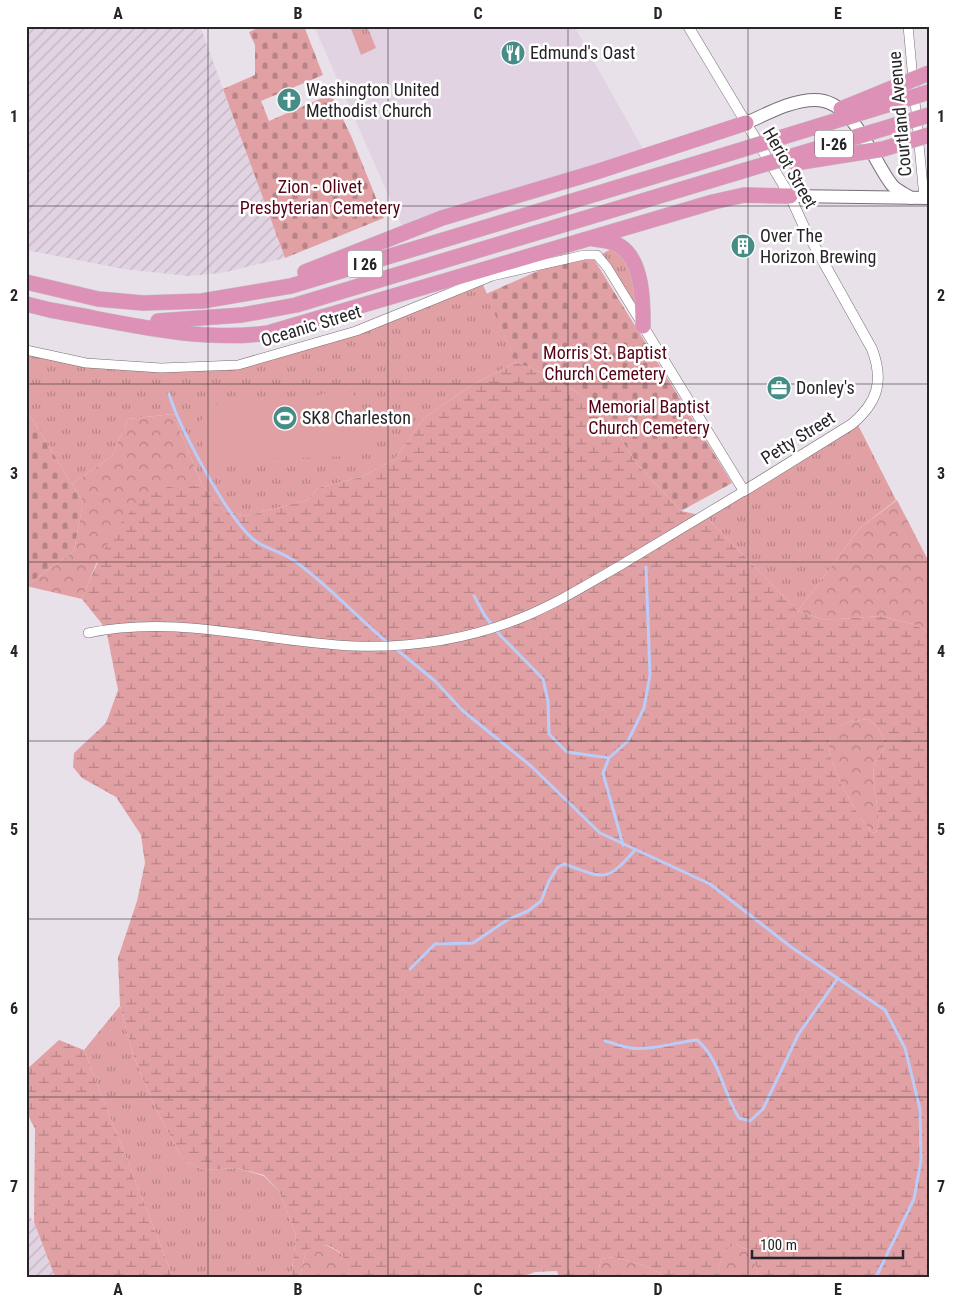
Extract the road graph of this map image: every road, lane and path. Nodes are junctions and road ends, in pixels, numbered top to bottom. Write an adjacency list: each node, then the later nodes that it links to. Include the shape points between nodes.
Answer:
1 (688, 26): 6 (street, Heriot Street)
2 (908, 26): 13 (street, Courtland Avenue)
3 (929, 73): 8 (highway, bridge)
4 (929, 92): 8 (highway, I-26, bridge)
5 (929, 115): 10 (highway, I-26, bridge)
6 (746, 123): 12 (street, Heriot Street); 13 (main road, via 786,106 816,100 836,106 856,125 893,187); 16 (highway, via 442,218 309,271)
7 (929, 135): 10 (highway, bridge, via 883,149)
8 (771, 139): 9 (highway, I-26, bridge)
9 (695, 164): 16 (highway, I 26, via 291,286)
10 (739, 172): 11 (highway, I-26)
11 (706, 183): 18 (highway, I 26, via 296,304 242,315)
12 (790, 196): 13 (main road); 14 (highway, via 744,195); 21 (street, Heriot Street, via 872,349 878,366)
13 (921, 198)
14 (593, 239): 18 (highway, via 268,333 248,336 202,334); 19 (highway, via 620,246 629,256 638,277)
15 (26, 282): 16 (highway, I 26, via 98,299 143,303)
16 (202, 301)
17 (26, 304): 18 (highway, I 26)
18 (117, 322)
19 (643, 326): 20 (street, Oceanic Street, via 597,255 570,256 492,276 356,331 238,365 161,368 86,363); 22 (street)
20 (26, 350)
21 (878, 384): 22 (street, Petty Street, via 867,412 852,424)
22 (744, 491): 23 (street, via 557,603 520,619 449,639 406,645 355,646 206,628 143,626)
23 (88, 633)

